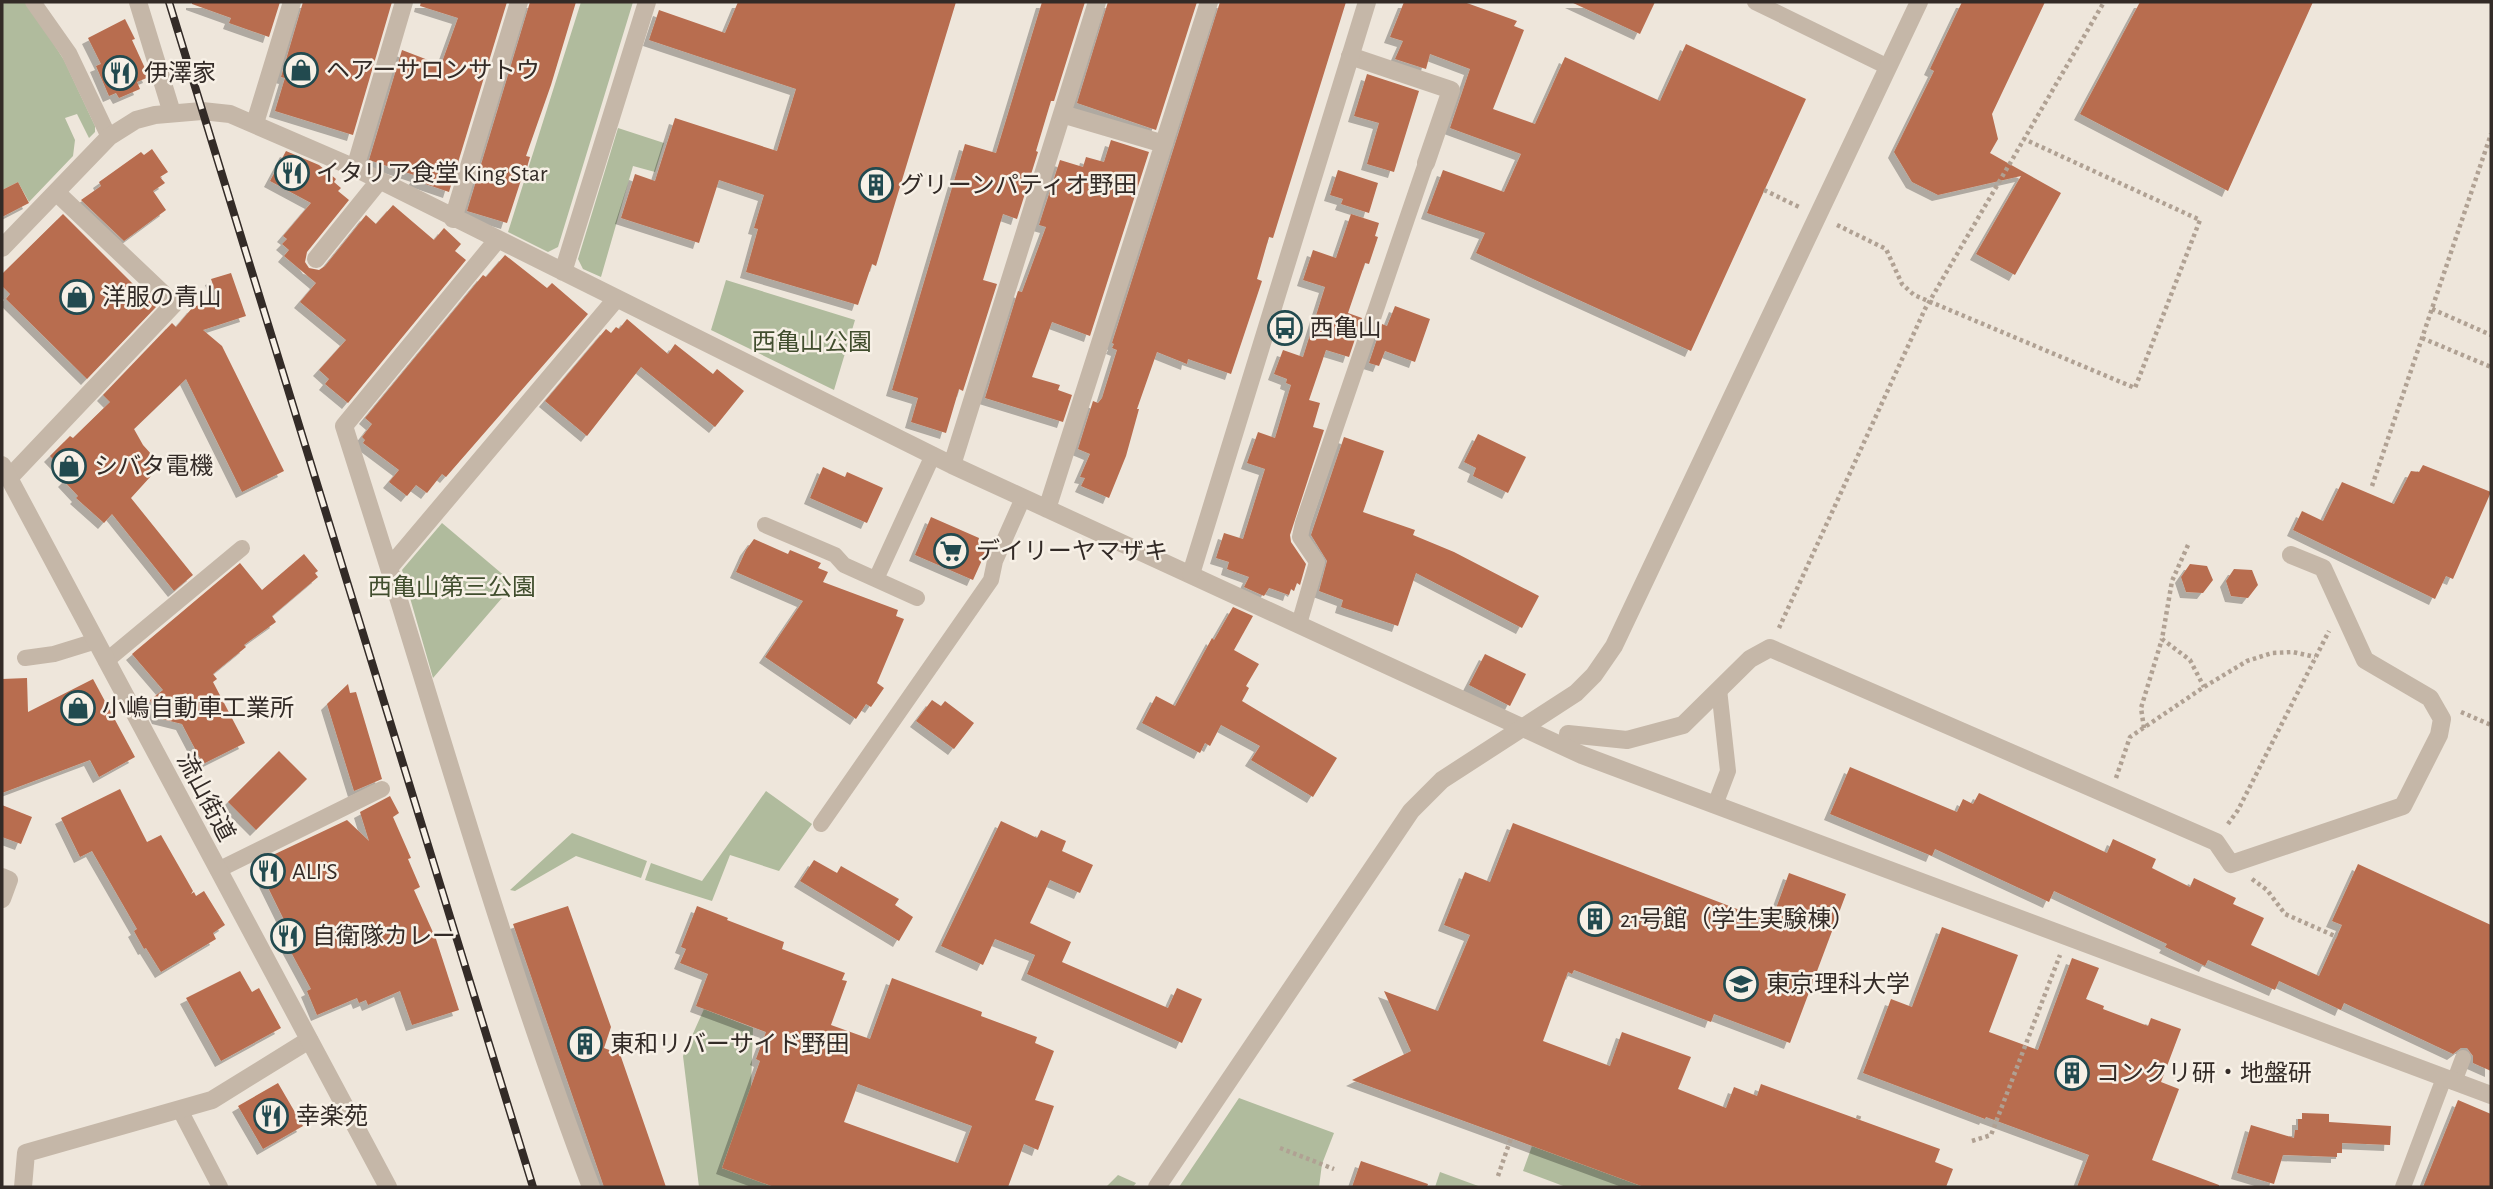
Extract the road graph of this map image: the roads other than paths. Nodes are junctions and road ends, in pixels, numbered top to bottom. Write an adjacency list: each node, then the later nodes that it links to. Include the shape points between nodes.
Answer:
1 (33, 2): 17 (lane, via 69,53)
2 (138, 2): 14 (street)
3 (292, 2): 16 (street)
4 (404, 2): 20 (street)
5 (519, 2): 23 (street)
6 (647, 2): 27 (street)
7 (1097, 2): 15 (street)
8 (1209, 2): 18 (street)
9 (1367, 2): 12 (street)
10 (1755, 2): 13 (lane)
11 (1919, 2): 13 (street)
12 (1350, 56): 19 (street, via 1451,90); 38 (street)
13 (1888, 68): 46 (street, via 1614,646 1576,693)
14 (172, 113): 16 (street, via 230,114); 17 (street, via 136,120)
15 (1062, 114): 18 (street); 30 (street)
16 (255, 123): 20 (street)
17 (109, 137): 22 (street)
18 (1164, 144): 33 (street)
19 (1426, 163): 41 (lane, via 1303,523 1300,537 1317,562)
20 (355, 168): 21 (street)
21 (379, 181): 23 (street); 26 (street)
22 (56, 192): 25 (street); 31 (street, via 174,304)
23 (453, 219): 24 (street)
24 (498, 239): 27 (street); 37 (street, via 344,426)
25 (2, 248)
26 (316, 259)
27 (564, 272): 28 (street)
28 (617, 299): 29 (street); 37 (street)
29 (933, 455): 30 (street); 39 (lane)
30 (952, 465): 32 (street)
31 (5, 472): 42 (street, 流山街道)
32 (1023, 498): 33 (street); 50 (lane, via 991,580)
33 (1047, 509): 38 (street)
34 (765, 525): 39 (lane, via 835,555 844,565)
35 (242, 548): 44 (lane)
36 (2291, 555): 45 (street, via 2323,568 2365,660 2430,698 2442,719 2439,735 2403,806 2231,864 2216,842 1770,648 1749,659)
37 (388, 568): 62 (street, via 513,968)
38 (1191, 573): 41 (street)
39 (876, 579): 40 (lane)
40 (917, 598)
41 (1299, 624): 46 (street)
42 (96, 641): 43 (lane); 44 (street, 流山街道)
43 (25, 658)
44 (106, 661): 51 (street, 流山街道)
45 (1719, 689): 47 (street, via 1683,726 1627,740); 49 (lane, via 1728,771)
46 (1524, 728): 49 (street); 63 (street, via 1442,780 1411,811)
47 (1568, 734)
48 (382, 789): 51 (lane)
49 (1715, 806): 56 (street)
50 (821, 824)
51 (218, 870): 54 (street, 流山街道)
52 (2, 877): 53 (street, via 9,880)
53 (2, 899)
54 (309, 1040): 58 (street, via 212,1100); 61 (street, 流山街道)
55 (2463, 1058): 56 (lane)
56 (2449, 1080): 57 (street); 64 (lane)
57 (2491, 1096)
58 (180, 1110): 59 (street, via 26,1153); 60 (lane)
59 (23, 1187)
60 (220, 1187)
61 (388, 1187)
62 (591, 1187)
63 (1157, 1187)
64 (2403, 1187)

